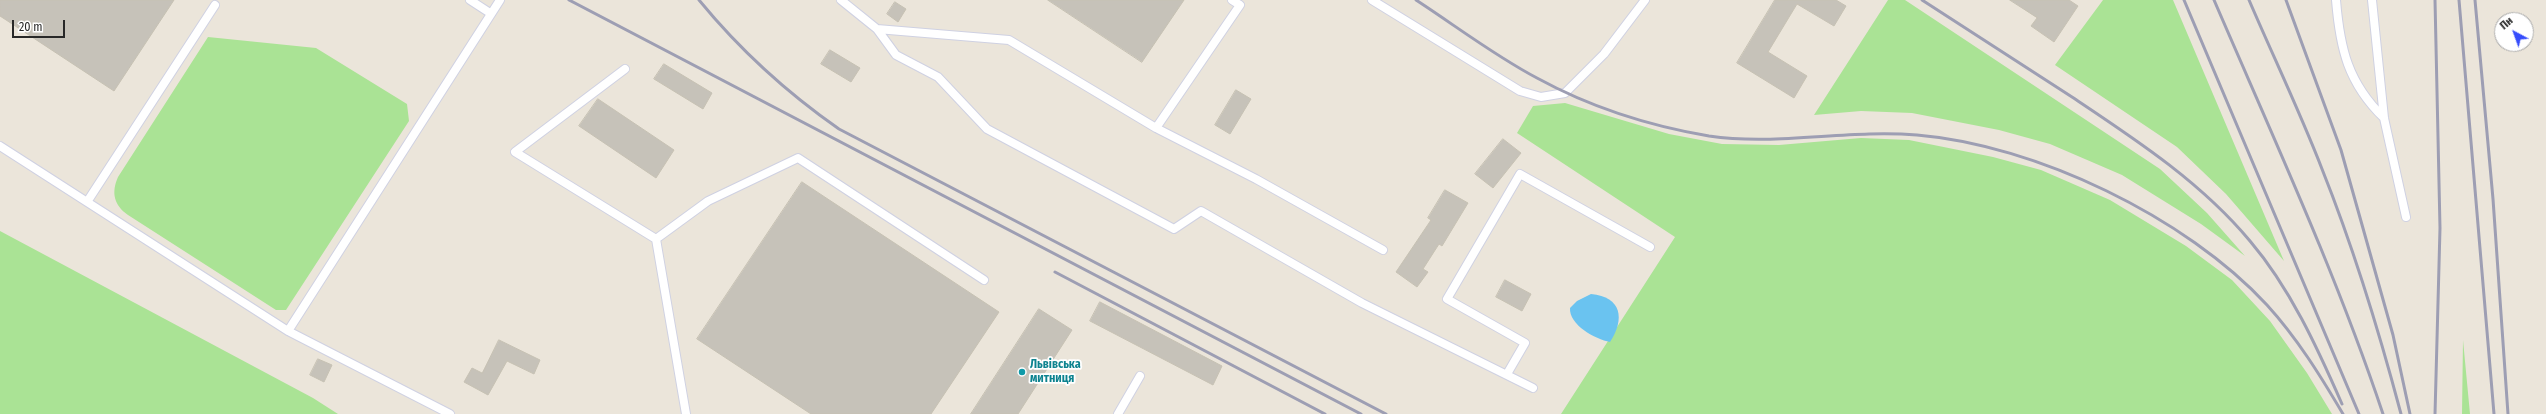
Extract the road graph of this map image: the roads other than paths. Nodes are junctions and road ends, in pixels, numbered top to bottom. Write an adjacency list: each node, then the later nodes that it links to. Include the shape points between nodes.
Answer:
1 (470, 0): 10 (lane)
2 (500, 0): 10 (lane)
3 (841, 0): 11 (lane)
4 (1232, 0): 14 (lane, via 1240,5)
5 (1372, 0): 6 (lane, via 1520,91 1541,97 1565,93 1604,54)
6 (1645, 0)
7 (2336, 0): 13 (lane, via 2339,35 2347,65 2358,89)
8 (2372, 0): 13 (lane)
9 (214, 5): 16 (lane)
10 (490, 13): 22 (lane)
11 (877, 29): 14 (lane, via 1009,40); 23 (lane, via 896,55 938,77 988,129 1174,229 1201,211 1362,303)
12 (625, 69): 18 (lane, via 515,152)
13 (2384, 118): 17 (lane)
14 (1156, 128): 20 (lane, via 1256,179)
15 (0, 146): 16 (lane)
16 (87, 202): 22 (lane)
17 (2406, 216)
18 (656, 239): 21 (lane, via 708,201 798,158); 27 (lane)
19 (1650, 248): 23 (lane, via 1520,174 1447,299 1525,343)
20 (1383, 250)
21 (984, 280)
22 (288, 331): 26 (lane)
23 (1507, 374): 25 (lane)
24 (1140, 376): 28 (lane)
25 (1533, 388)
26 (450, 414)
27 (686, 414)
28 (1118, 414)

